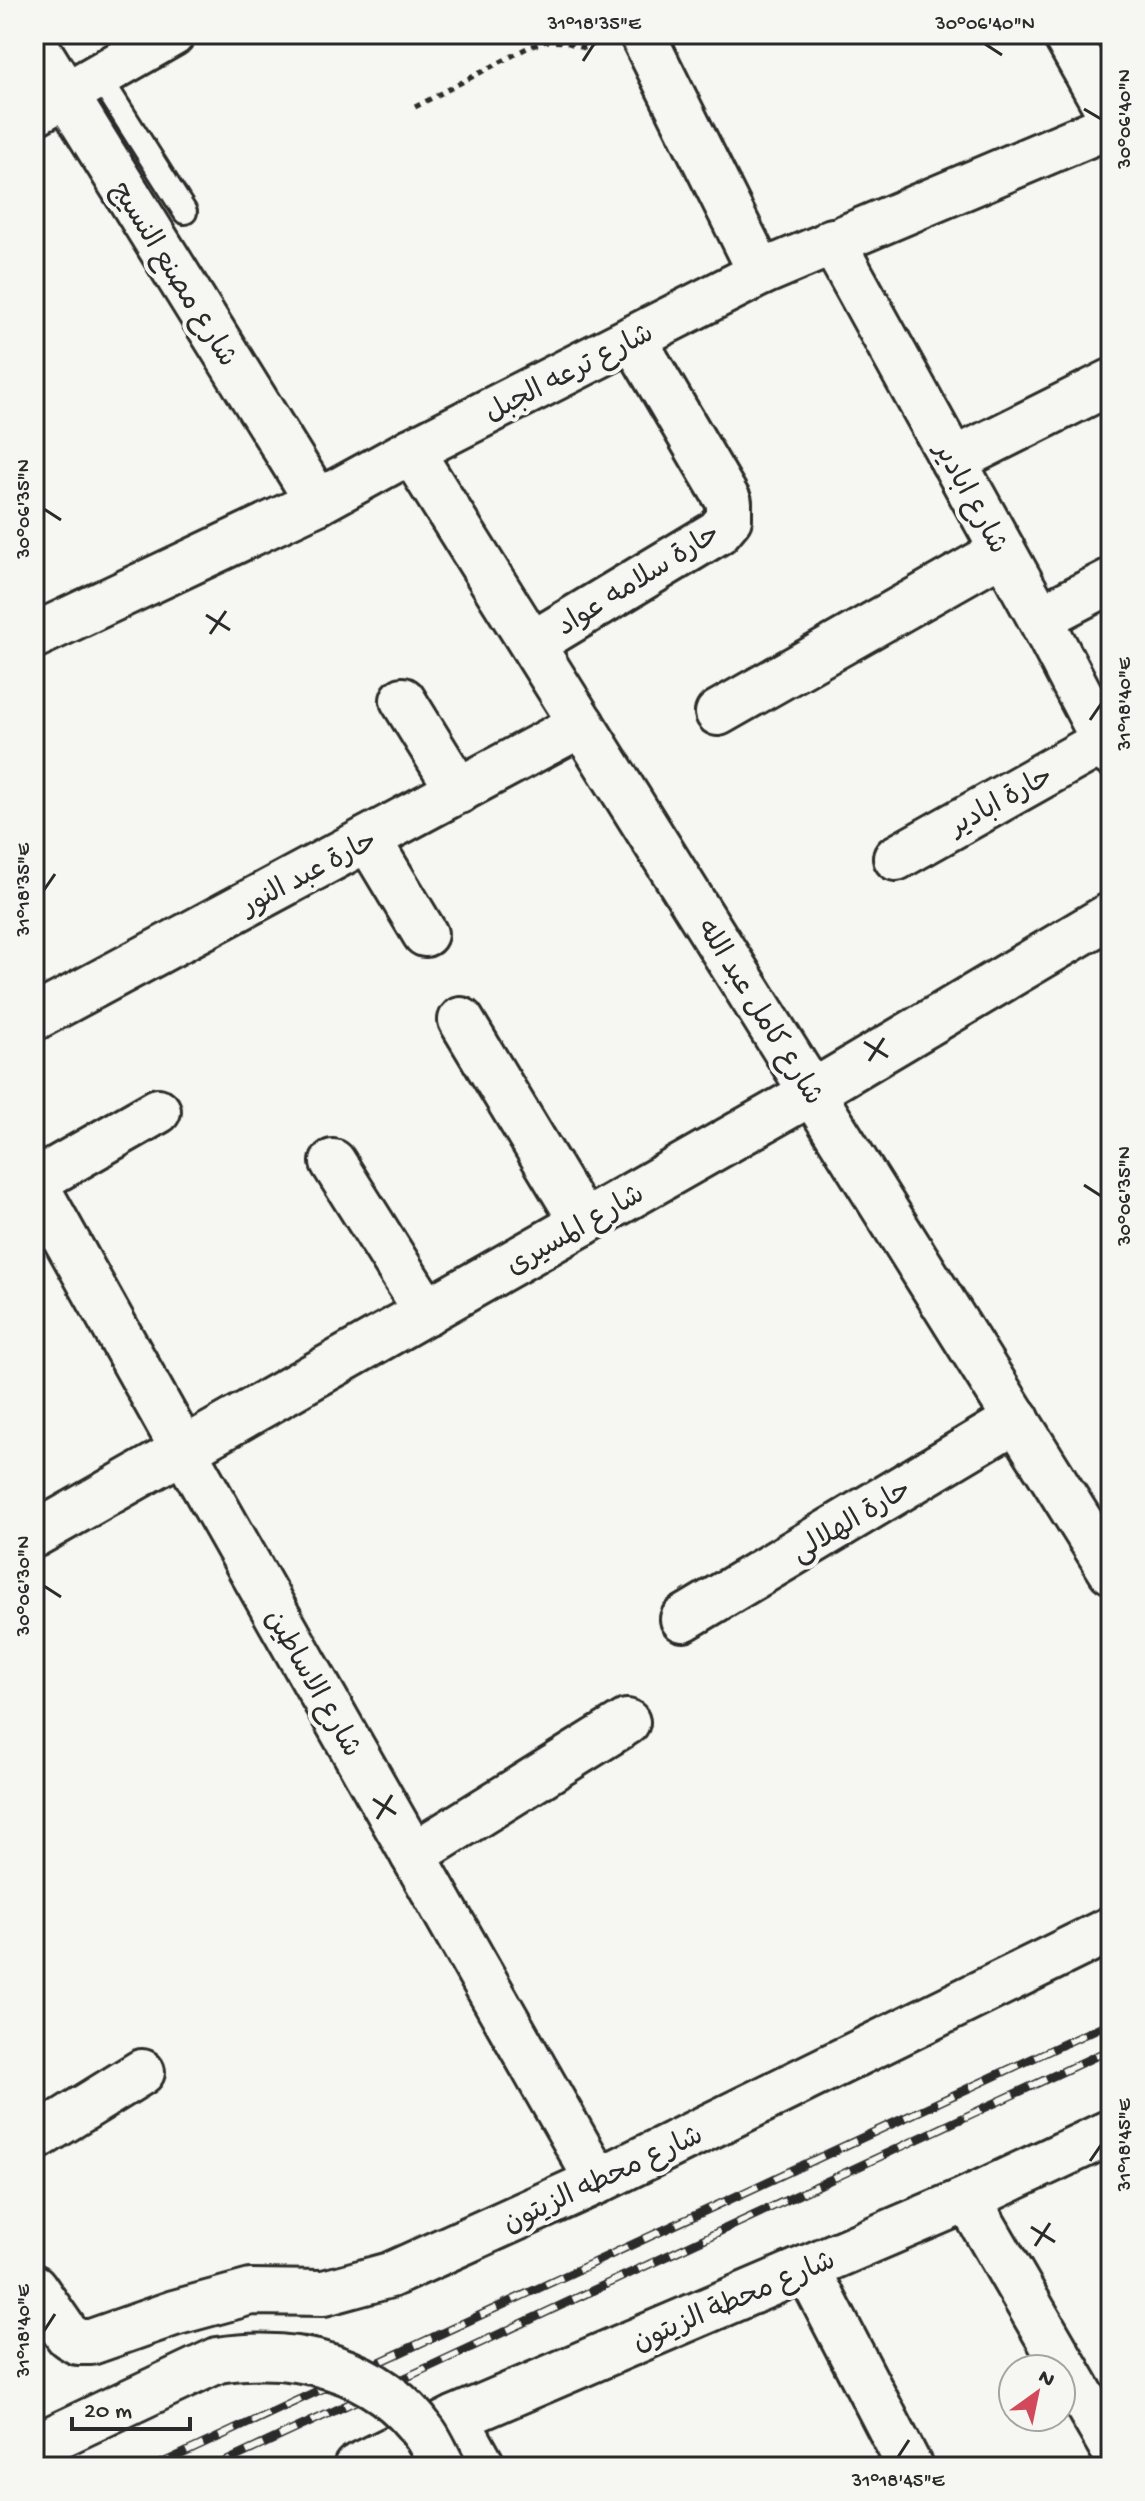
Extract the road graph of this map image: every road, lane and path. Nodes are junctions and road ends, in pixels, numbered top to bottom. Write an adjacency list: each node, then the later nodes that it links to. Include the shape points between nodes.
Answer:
1 (172, 34): 6 (street)
2 (616, 34): 7 (path, via 584,48 565,42 536,44)
3 (642, 34): 12 (street)
4 (1065, 34): 8 (street)
5 (34, 43): 6 (street, شارع مصنع النسيج)
6 (66, 94): 10 (lane); 17 (street, شارع مصنع النسيج)
7 (415, 107)
8 (1111, 116)
9 (1111, 125): 11 (street, شارع ترعه الجبل)
10 (185, 212)
11 (832, 241): 12 (street, شارع ترعه الجبل); 16 (street, شارع ابادير)
12 (761, 273): 13 (street, شارع ترعه الجبل)
13 (633, 338): 15 (street, شارع ترعه الجبل); 22 (street, حارة سلامه عواد, via 729,502 729,519 718,532)
14 (1111, 382): 16 (street)
15 (411, 451): 17 (street, شارع ترعه الجبل); 22 (street, شارع كامل عبد الله)
16 (953, 461): 18 (street, شارع ابادير)
17 (318, 502): 21 (street, شارع ترعه الجبل)
18 (1003, 551): 20 (street, شارع ابادير); 24 (street)
19 (1111, 581): 20 (street)
20 (1040, 618): 26 (street, شارع ابادير)
21 (34, 636)
22 (532, 644): 25 (street, شارع كامل عبد الله)
23 (403, 700): 27 (street)
24 (718, 713)
25 (582, 724): 27 (street, حارة عبد النور); 34 (street, شارع كامل عبد الله)
26 (1107, 748): 29 (street, حارة ابادير)
27 (459, 791): 28 (street, حارة عبد النور)
28 (368, 839): 31 (street); 32 (street, حارة عبد النور)
29 (896, 858)
30 (1111, 915): 34 (street, شارع المسيرى)
31 (425, 934)
32 (34, 1018)
33 (461, 1020): 38 (street)
34 (813, 1092): 38 (street, شارع المسيرى); 40 (street, شارع كامل عبد الله)
35 (158, 1111): 37 (street)
36 (333, 1162): 39 (street)
37 (34, 1182): 41 (street, شارع الاساطين)
38 (583, 1223): 39 (street, شارع المسيرى)
39 (427, 1312): 41 (street, شارع المسيرى)
40 (1017, 1419): 43 (street, شارع كامل عبد الله); 44 (street, حارة الهلالى)
41 (184, 1451): 42 (street, شارع المسيرى); 46 (street, شارع الاساطين)
42 (34, 1535)
43 (1111, 1571)
44 (683, 1619)
45 (627, 1722): 46 (street)
46 (413, 1855): 51 (street, شارع الاساطين)
47 (1111, 1929): 51 (street, شارع محطه الزيتون)
48 (142, 2072): 50 (street)
49 (1111, 2132): 52 (street, شارع محطة الزيتون)
50 (34, 2139)
51 (598, 2181): 54 (street, شارع محطه الزيتون, via 390,2275 324,2293 251,2292 91,2342 68,2336)
52 (968, 2199): 53 (street, شارع محطة الزيتون); 56 (street)
53 (807, 2268): 55 (street, شارع محطة الزيتون); 62 (street)
54 (34, 2287)
55 (456, 2418): 58 (street, شارع محطة الزيتون); 61 (street)
56 (1111, 2446)
57 (34, 2447): 60 (street, bridge, via 218,2360 284,2356 317,2361 377,2389 425,2434)
58 (406, 2456): 59 (street, شارع محطة الزيتون)
59 (356, 2467)
60 (443, 2467)
61 (483, 2467)
62 (910, 2467)

